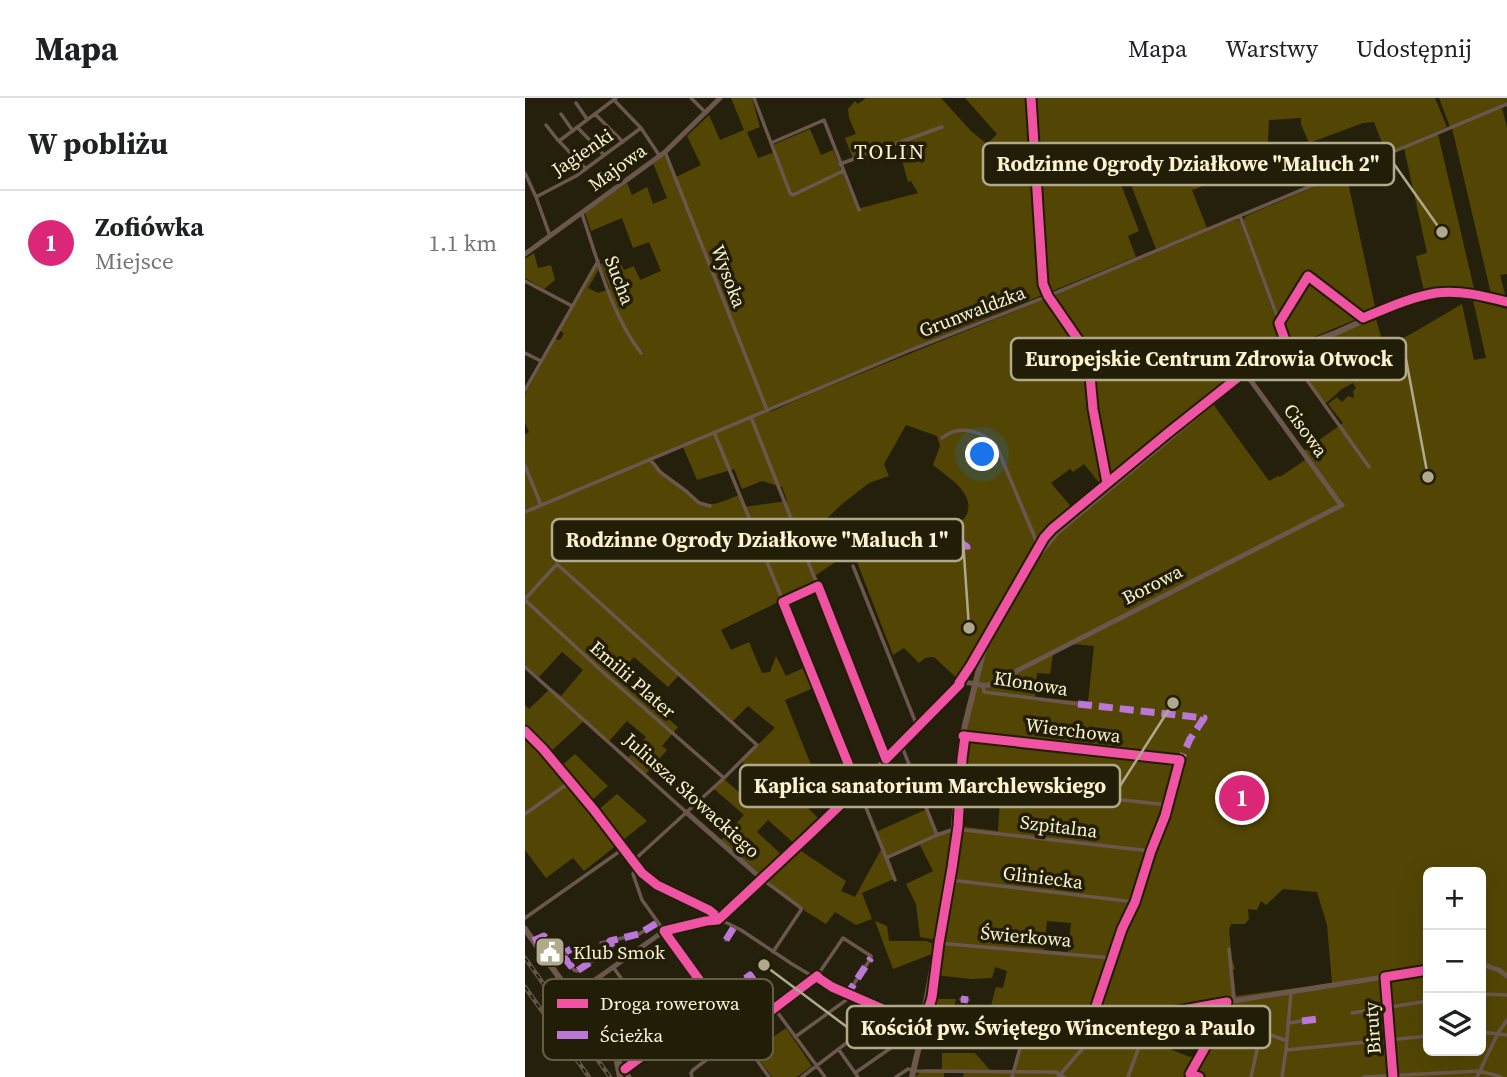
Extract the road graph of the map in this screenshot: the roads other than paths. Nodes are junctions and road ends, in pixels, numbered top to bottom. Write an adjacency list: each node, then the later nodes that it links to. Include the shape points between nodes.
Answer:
1 (691, 98): 7 (street)
2 (720, 98): 7 (street, Majowa)
3 (754, 98): 17 (street)
4 (615, 99): 9 (street); 13 (street)
5 (576, 103): 10 (street)
6 (1507, 104): 28 (street, Grunwaldzka)
7 (706, 113): 18 (street, Majowa)
8 (561, 114): 14 (street)
9 (595, 114): 10 (street); 16 (street)
10 (587, 120): 14 (street)
11 (546, 125): 15 (street)
12 (942, 127): 21 (street)
13 (641, 128): 16 (street, Jagienki); 20 (street)
14 (575, 129): 15 (street); 19 (street)
15 (559, 141): 22 (street)
16 (623, 142): 19 (street, Jagienki)
17 (771, 143): 21 (street, via 824,120); 23 (street, via 793,195)
18 (665, 152): 20 (street, Majowa); 41 (street, Wysoka)
19 (604, 155): 22 (street, Jagienki)
20 (659, 156): 27 (street, Majowa)
21 (840, 164): 23 (street)
22 (586, 169): 25 (street, Jagienki)
23 (843, 171): 26 (street)
24 (525, 173): 25 (street)
25 (536, 197): 29 (street)
26 (859, 211)
27 (581, 212): 29 (street, Majowa); 31 (street, Sucha)
28 (1240, 216): 35 (street); 41 (street, Grunwaldzka)
29 (550, 236): 30 (street, Majowa)
30 (525, 254)
31 (598, 260): 34 (street); 37 (street, Sucha, via 625,328)
32 (525, 281): 34 (street)
33 (1507, 305): 35 (main road, via 1469,296 1424,298)
34 (572, 306): 38 (street)
35 (1289, 352): 39 (main road); 47 (street)
36 (525, 353): 38 (street)
37 (641, 353)
38 (541, 361): 40 (street)
39 (1246, 374): 49 (street, Cisowa); 52 (main road, via 1056,532)
40 (525, 389)
41 (767, 411): 42 (street, Grunwaldzka)
42 (751, 417): 43 (street, Grunwaldzka); 63 (street)
43 (714, 432): 45 (street, Grunwaldzka); 68 (street)
44 (942, 438): 52 (street, via 954,432 976,432 996,445)
45 (650, 459): 48 (street, Grunwaldzka); 50 (street, via 699,503)
46 (525, 466): 48 (street)
47 (1369, 467)
48 (541, 505): 51 (street, Grunwaldzka)
49 (1342, 505): 57 (street, Borowa)
50 (710, 506)
51 (525, 512)
52 (1041, 552): 56 (main road, via 990,636)
53 (853, 565): 59 (street)
54 (525, 599): 65 (street, Emilii Plater); 65 (street, via 558,564 757,745)
55 (525, 667): 69 (street, Juliusza Słowackiego)
56 (975, 684): 57 (street); 59 (street, via 958,685); 61 (main road)
57 (983, 686): 58 (street, Klonowa, via 984,692)
58 (1078, 704)
59 (918, 727): 62 (street)
60 (525, 731): 66 (street)
61 (963, 736): 64 (street, Wierchowa); 67 (main road)
62 (901, 744): 63 (street); 72 (street)
63 (887, 759): 68 (street)
64 (1180, 760)
65 (724, 778): 69 (street)
66 (570, 782): 70 (street); 73 (street)
67 (958, 782): 71 (main road); 74 (street, via 1168,805)
68 (858, 788): 75 (street); 78 (street)
69 (687, 813): 76 (street); 78 (street, Juliusza Słowackiego)
70 (525, 814)
71 (955, 829): 72 (street, Szpitalna); 74 (street, Szpitalna); 80 (main road)
72 (937, 835): 75 (street, Szpitalna)
73 (623, 849): 76 (street); 83 (street)
74 (1151, 851): 81 (street)
75 (886, 858): 79 (street)
76 (632, 862): 77 (street)
77 (636, 867): 82 (street, via 657,885); 84 (street, via 633,874 641,898)
78 (762, 879): 82 (street); 95 (street, Juliusza Słowackiego, via 801,908)
79 (895, 880)
80 (948, 880): 81 (street, Gliniecka); 92 (main road)
81 (1135, 902): 97 (street)
82 (716, 917): 85 (street); 87 (street)
83 (525, 918)
84 (657, 923): 87 (street); 90 (street, via 639,934)
85 (734, 927): 88 (street); 95 (street)
86 (525, 929): 89 (main road)
87 (664, 932): 100 (street); 108 (street)
88 (726, 940)
89 (533, 941): 96 (street, via 544,936); 98 (main road)
90 (610, 941): 91 (street); 96 (street, via 612,947 577,971)
91 (601, 943)
92 (937, 943): 97 (street, Świerkowa); 129 (main road)
93 (571, 949): 96 (street)
94 (1229, 949): 115 (street)
95 (773, 952): 104 (street)
96 (562, 954): 98 (street)
97 (1112, 958): 124 (street)
98 (548, 963): 105 (main road)
99 (1486, 966): 102 (street)
100 (613, 967): 106 (street); 107 (street)
101 (1423, 971): 103 (street)
102 (1507, 976)
103 (1385, 977): 109 (street); 117 (street, Biruty)
104 (813, 978): 112 (street); 112 (street, via 843,938 871,958); 118 (street)
105 (559, 979)
106 (596, 979)
107 (622, 979)
108 (698, 979)
109 (1291, 992): 115 (street); 128 (street)
110 (1486, 994): 111 (street)
111 (1507, 995)
112 (847, 997): 120 (street); 134 (street)
113 (961, 999): 114 (street)
114 (968, 1000)
115 (1231, 1001): 121 (street); 122 (street)
116 (1423, 1002): 117 (street)
117 (1389, 1007): 119 (street); 136 (street, Biruty)
118 (774, 1008): 134 (street)
119 (1352, 1013)
120 (883, 1015): 129 (street); 138 (street)
121 (1150, 1016): 125 (street); 157 (street)
122 (1222, 1017): 130 (street); 149 (street)
123 (1507, 1020): 132 (street)
124 (1091, 1021): 125 (street); 127 (street)
125 (1103, 1021): 150 (street)
126 (1302, 1021): 128 (street)
127 (1027, 1023): 129 (street); 144 (street)
128 (1289, 1023): 137 (street)
129 (921, 1026): 147 (main road); 148 (street)
130 (1261, 1032): 137 (street); 159 (street)
131 (1486, 1032): 132 (street)
132 (1498, 1033): 133 (street); 145 (street)
133 (1507, 1035)
134 (795, 1037): 143 (street)
135 (1423, 1037): 136 (street)
136 (1391, 1040): 139 (street); 162 (street, Biruty)
137 (1287, 1041): 139 (street)
138 (838, 1050): 143 (street); 148 (street)
139 (1286, 1050): 160 (street)
140 (636, 1060): 146 (street)
141 (706, 1060): 151 (street, via 693,1070)
142 (757, 1060): 152 (street)
143 (817, 1066): 153 (street); 154 (street)
144 (1014, 1071): 147 (street); 150 (street, via 1056,1072); 156 (street)
145 (1480, 1071): 162 (street); 163 (street); 164 (street)
146 (623, 1073)
147 (912, 1074): 155 (street, via 907,1070)
148 (856, 1075)
149 (1190, 1075): 158 (street)
150 (1060, 1076)
151 (692, 1077)
152 (769, 1077)
153 (802, 1077)
154 (825, 1077)
155 (896, 1077)
156 (1012, 1077)
157 (1128, 1077)
158 (1199, 1077)
159 (1251, 1077)
160 (1282, 1077)
161 (1364, 1077): 162 (street)
162 (1393, 1077)
163 (1477, 1077)
164 (1501, 1077)

